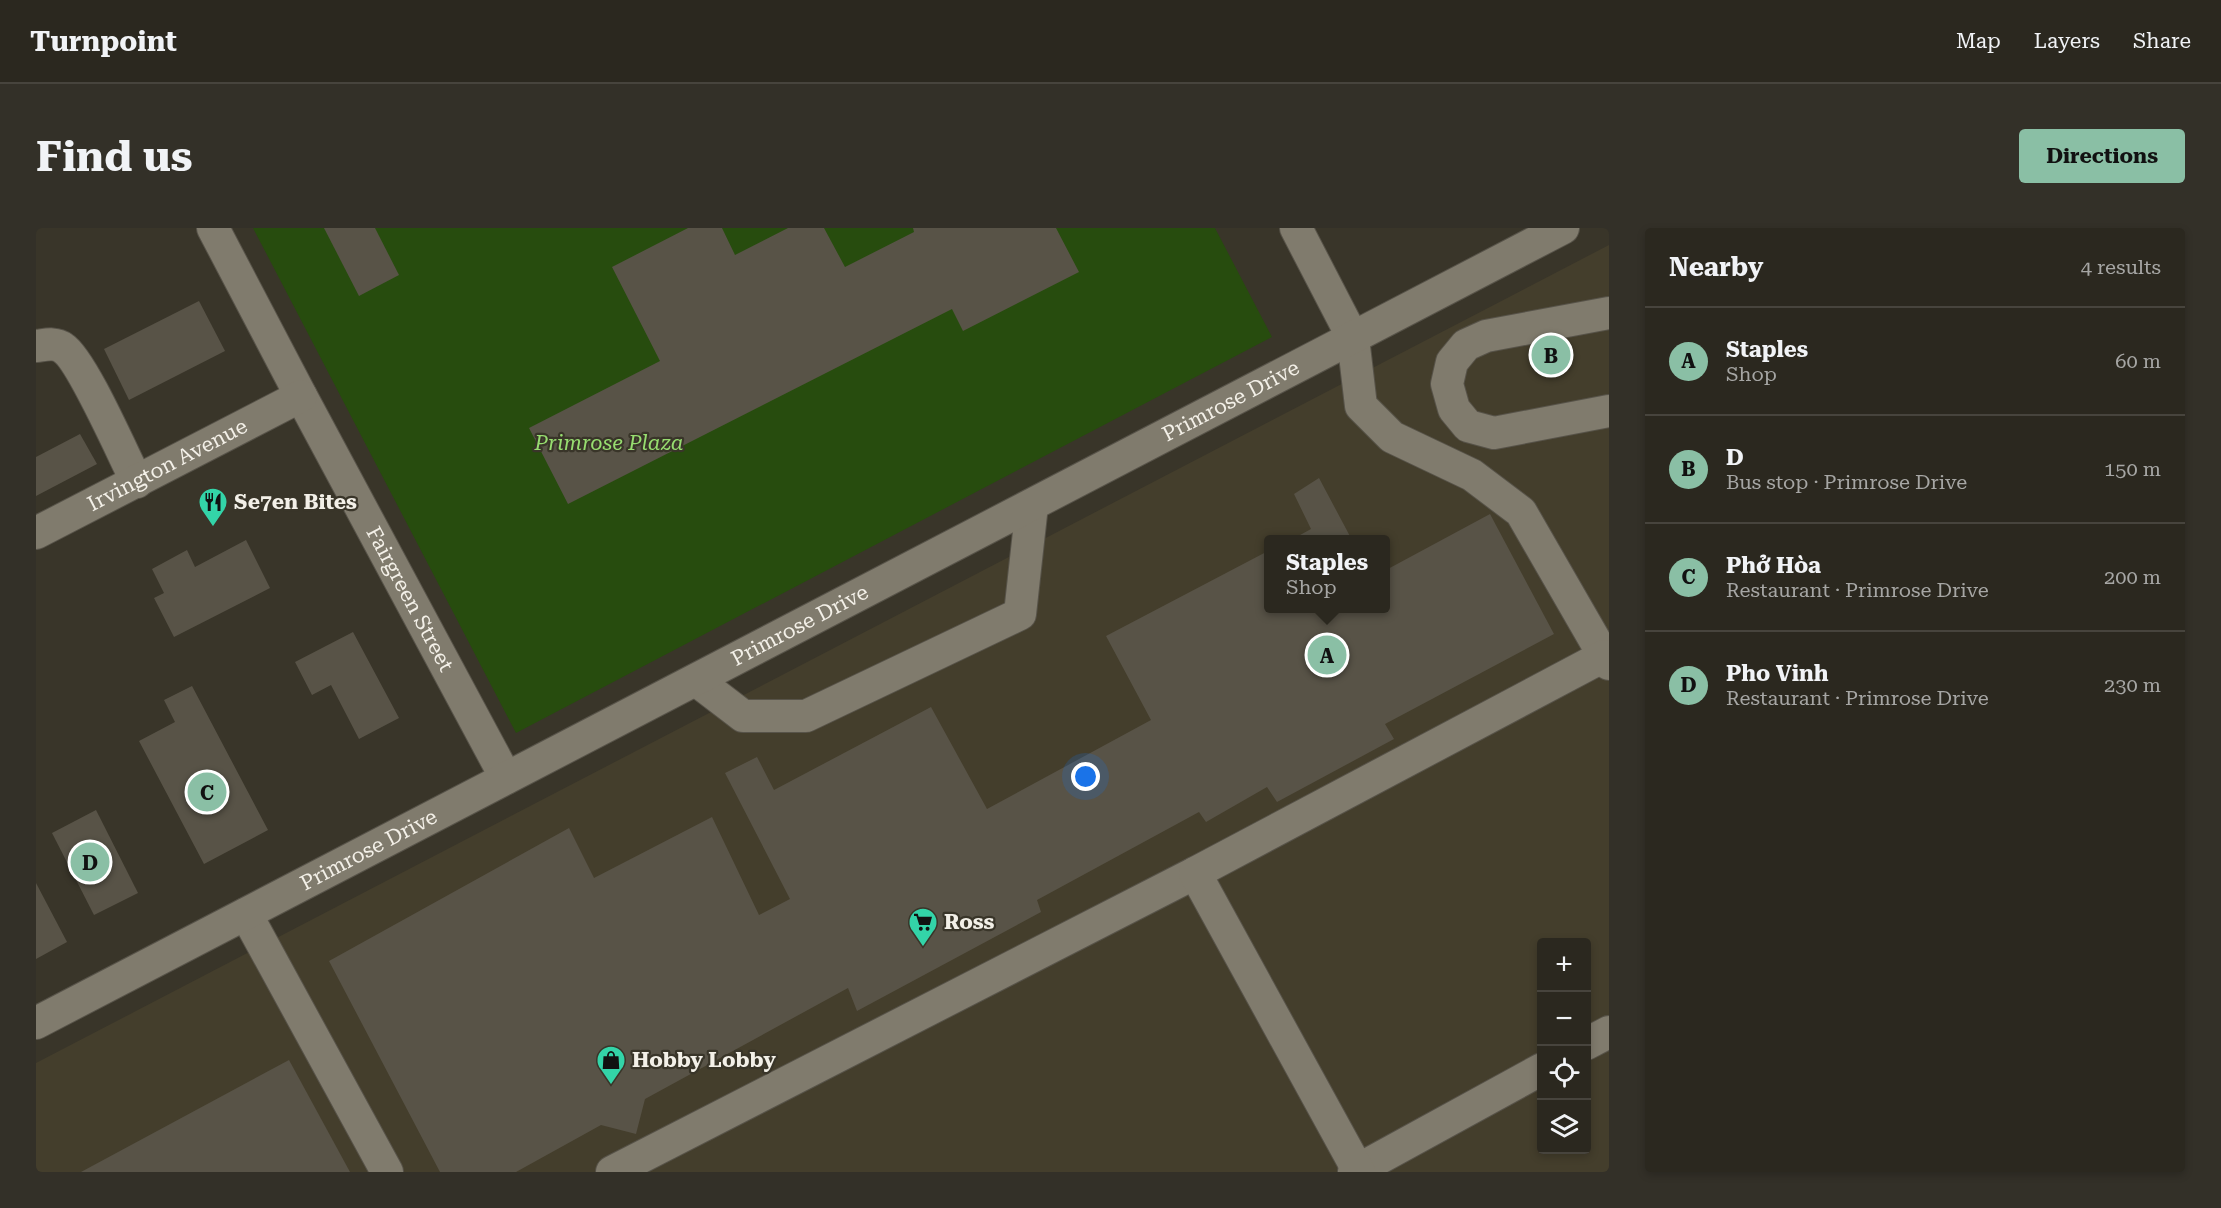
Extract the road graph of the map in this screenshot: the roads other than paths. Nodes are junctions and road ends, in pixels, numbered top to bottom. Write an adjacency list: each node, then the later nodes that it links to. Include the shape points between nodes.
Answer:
1 (213, 228): 7 (street, Fairgreen Street)
2 (1296, 228): 5 (street)
3 (1563, 228): 5 (street, Primrose Drive)
4 (1609, 313): 8 (street, via 1486,336 1466,345 1452,362 1447,384 1454,409 1468,426 1494,434)
5 (1353, 338): 10 (street, Primrose Drive); 12 (street, via 1361,406 1392,437 1472,475 1521,512)
6 (36, 346): 9 (street, via 64,348 84,376)
7 (301, 396): 9 (street, Irvington Avenue); 14 (street, Fairgreen Street)
8 (1609, 411)
9 (137, 482): 11 (street, Irvington Avenue)
10 (1032, 505): 13 (street, Primrose Drive); 13 (street, via 1020,614 806,716 743,716)
11 (36, 533)
12 (1607, 660): 15 (street)
13 (696, 680): 14 (street, Primrose Drive)
14 (506, 778): 16 (street, Primrose Drive)
15 (1195, 873): 21 (street); 23 (street)
16 (246, 914): 17 (street, Primrose Drive); 22 (street)
17 (36, 1023)
18 (1609, 1032): 19 (street)
19 (1591, 1042)
20 (1537, 1072): 21 (street)
21 (1357, 1171)
22 (387, 1172)
23 (612, 1172)

